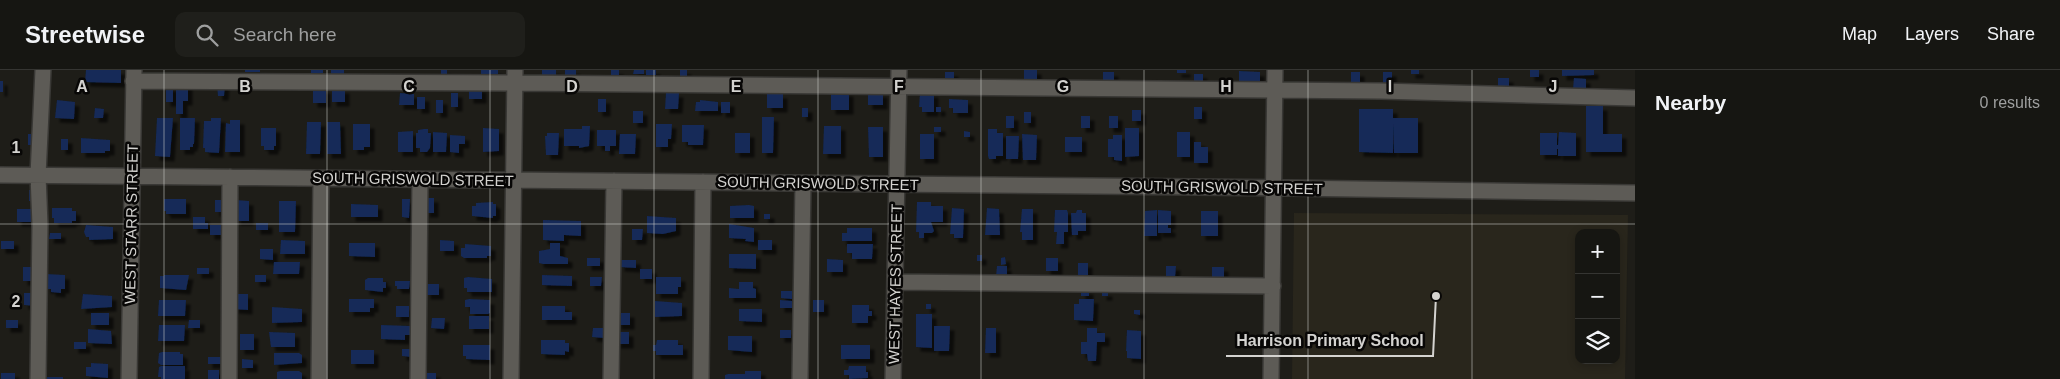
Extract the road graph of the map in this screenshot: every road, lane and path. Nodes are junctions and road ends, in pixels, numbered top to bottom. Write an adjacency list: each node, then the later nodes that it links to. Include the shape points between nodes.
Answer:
1 (43, 70): 10 (street)
2 (898, 70): 6 (street, WEST HAYES STREET)
3 (1275, 70): 7 (street)
4 (133, 76): 5 (street); 11 (street, WEST STARR STREET)
5 (515, 76): 6 (street); 15 (street)
6 (898, 88): 7 (street); 19 (street, WEST HAYES STREET)
7 (1275, 92): 8 (street); 20 (street)
8 (1635, 98)
9 (0, 175): 10 (street, SOUTH GRISWOLD STREET)
10 (38, 175): 11 (street, SOUTH GRISWOLD STREET); 24 (street)
11 (132, 176): 12 (street, SOUTH GRISWOLD STREET); 25 (street, WEST STARR STREET)
12 (230, 177): 13 (street, SOUTH GRISWOLD STREET); 26 (street)
13 (322, 178): 14 (street, SOUTH GRISWOLD STREET); 27 (street)
14 (420, 180): 15 (street, SOUTH GRISWOLD STREET); 28 (street)
15 (513, 181): 16 (street, SOUTH GRISWOLD STREET); 29 (street)
16 (614, 181): 17 (street, SOUTH GRISWOLD STREET); 30 (street)
17 (703, 182): 18 (street, SOUTH GRISWOLD STREET); 31 (street)
18 (803, 183): 19 (street, SOUTH GRISWOLD STREET); 32 (street)
19 (897, 184): 20 (street, SOUTH GRISWOLD STREET); 22 (street, WEST HAYES STREET)
20 (1274, 187): 21 (street, SOUTH GRISWOLD STREET); 23 (street)
21 (1635, 193)
22 (895, 282): 23 (street); 33 (street, WEST HAYES STREET)
23 (1273, 286): 34 (street)
24 (38, 379)
25 (129, 379)
26 (228, 379)
27 (319, 379)
28 (418, 379)
29 (511, 379)
30 (611, 379)
31 (701, 379)
32 (800, 379)
33 (893, 379)
34 (1271, 379)

